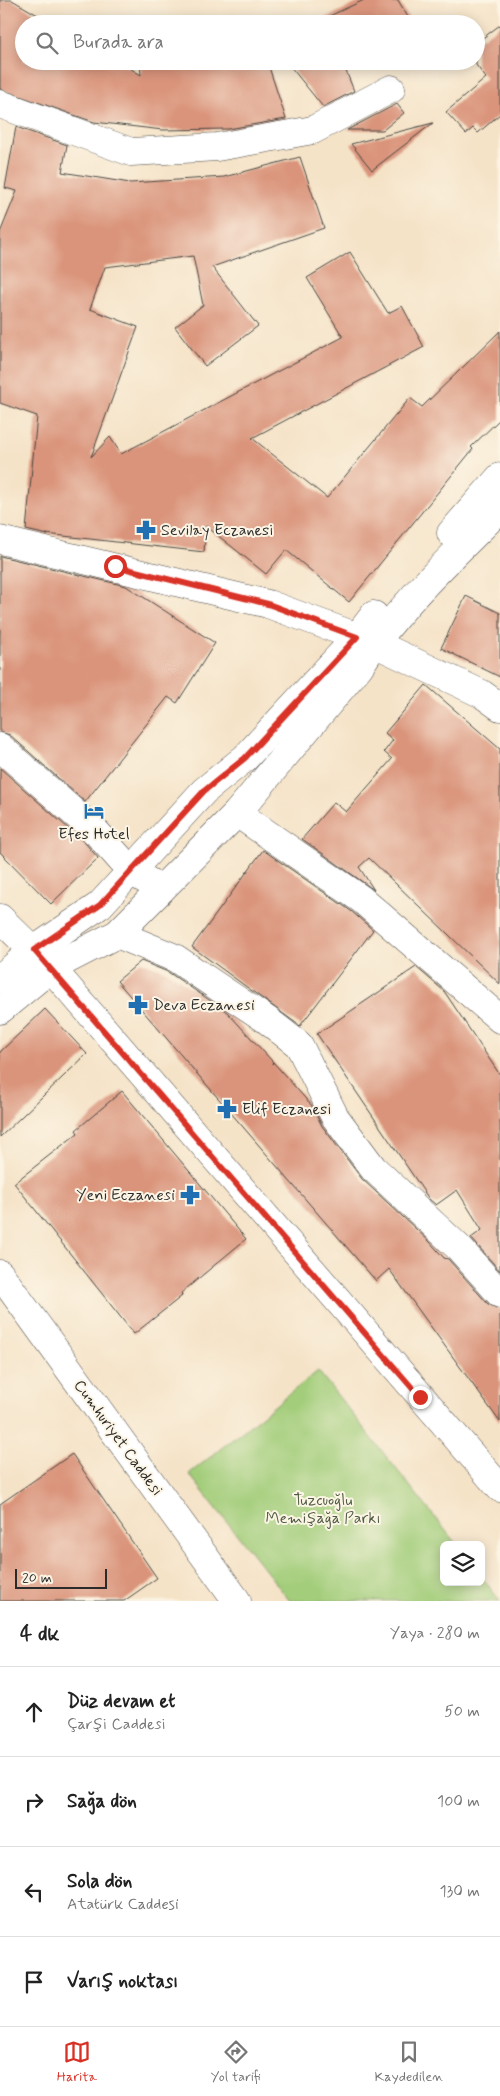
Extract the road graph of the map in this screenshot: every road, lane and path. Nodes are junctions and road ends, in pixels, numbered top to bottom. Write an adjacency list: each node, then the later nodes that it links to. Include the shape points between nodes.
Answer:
1 (391, 89): 2 (street, via 313,130 217,147 131,152)
2 (0, 104)
3 (500, 477): 6 (street, via 386,599)
4 (500, 509): 6 (street)
5 (0, 540): 6 (street, via 268,604)
6 (366, 640): 7 (street, via 482,694); 9 (street, via 359,667); 10 (street, via 245,758 204,791)
7 (500, 707)
8 (0, 747): 10 (street, via 97,833)
9 (237, 814): 11 (street); 17 (street, via 361,899)
10 (131, 871): 11 (street); 14 (street)
11 (160, 889): 13 (street)
12 (0, 918): 14 (street)
13 (117, 934): 14 (street); 19 (street, via 176,958 298,1045 335,1117 374,1168 459,1248)
14 (42, 959): 15 (street); 16 (street); 20 (street)
15 (0, 978)
16 (0, 1010)
17 (500, 1019)
18 (0, 1274): 21 (street, Cumhuriyet Caddesi)
19 (500, 1294)
20 (500, 1488)
21 (237, 1601)

